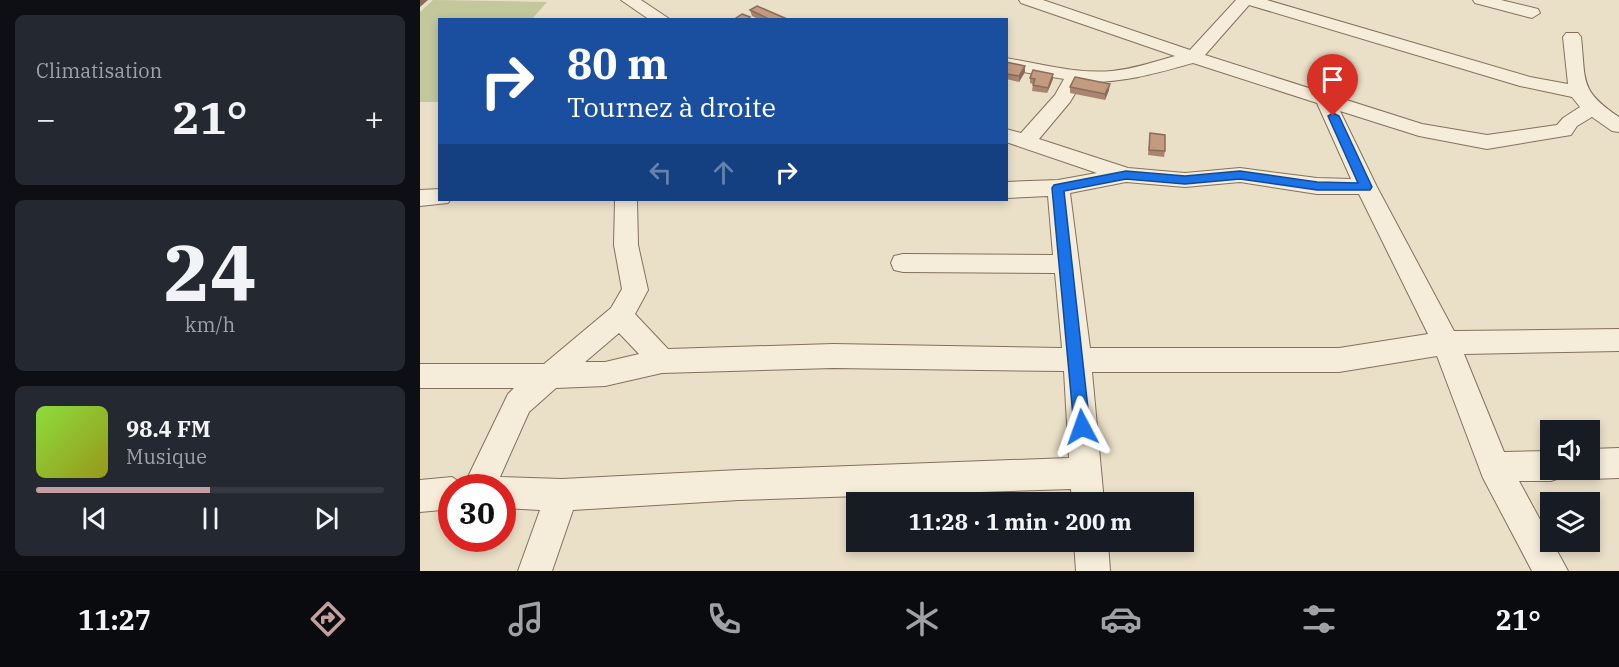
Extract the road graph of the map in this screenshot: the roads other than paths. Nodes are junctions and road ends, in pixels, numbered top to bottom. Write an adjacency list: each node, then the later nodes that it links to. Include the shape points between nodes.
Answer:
1 (629, 0): 6 (street)
2 (1027, 0): 8 (street)
3 (1247, 0): 8 (street); 11 (street, via 1527,82)
4 (1481, 0): 5 (street)
5 (1532, 13)
6 (660, 18)
7 (1572, 37): 11 (street)
8 (1193, 57): 10 (street, via 1111,77); 12 (street)
9 (1008, 63): 10 (street)
10 (1076, 76): 15 (street, via 1064,98)
11 (1578, 92): 13 (street)
12 (1325, 99): 13 (street, via 1419,130 1487,142 1564,130); 17 (street)
13 (1592, 108): 14 (street)
14 (1619, 126)
15 (1016, 138): 16 (street)
16 (1126, 175): 17 (street, via 1185,180 1240,175 1317,186); 18 (street)
17 (1366, 187): 27 (street)
18 (1058, 188): 19 (street); 24 (street)
19 (1008, 190)
20 (438, 197): 21 (street)
21 (420, 198)
22 (626, 201): 25 (street, via 624,227 635,290)
23 (903, 263): 24 (street)
24 (1066, 264): 28 (street)
25 (620, 316): 29 (street); 31 (street)
26 (1619, 340): 27 (street)
27 (1446, 343): 28 (street, via 1339,360); 35 (street)
28 (1077, 359): 29 (street, via 833,357); 37 (street)
29 (662, 361): 31 (street, via 605,374)
30 (420, 376): 31 (street)
31 (547, 376): 36 (street, via 518,403)
32 (1600, 464): 33 (street)
33 (1619, 464)
34 (1540, 466): 35 (street)
35 (1494, 467): 45 (street)
36 (485, 474)
37 (1087, 488): 40 (street, via 739,485)
38 (516, 493): 40 (street)
39 (438, 494): 41 (street)
40 (562, 495): 43 (street)
41 (420, 496)
42 (1091, 552): 44 (street)
43 (535, 571)
44 (1093, 571)
45 (1551, 571)

